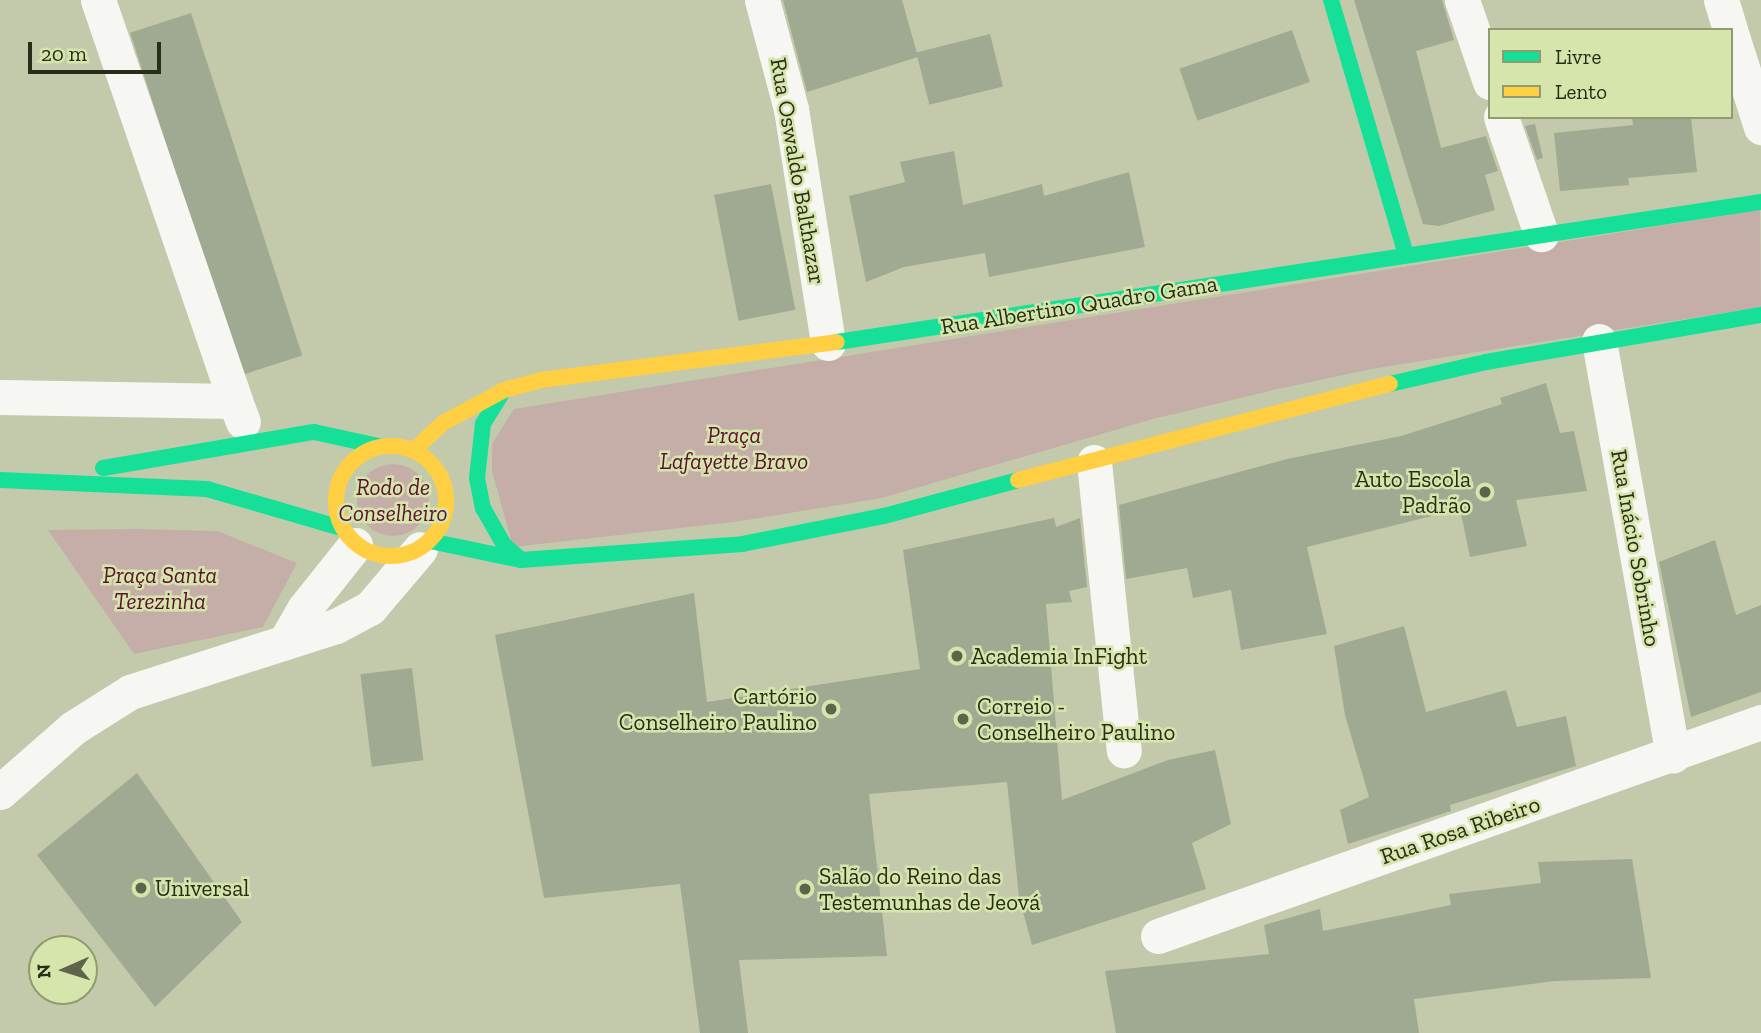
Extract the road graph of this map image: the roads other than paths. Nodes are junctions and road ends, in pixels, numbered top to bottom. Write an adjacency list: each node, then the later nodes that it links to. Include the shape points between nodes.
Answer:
1 (98, 0): 19 (street)
2 (762, 0): 16 (street, Rua Oswaldo Balthazar, via 791,110)
3 (1331, 0): 13 (main road)
4 (1462, 0): 8 (street)
5 (1721, 0): 6 (street)
6 (1730, 28)
7 (1733, 37): 10 (street)
8 (1488, 76)
9 (1503, 119): 12 (street)
10 (1761, 127)
11 (1761, 202): 12 (main road, Rua Albertino Quadro Gama)
12 (1541, 234): 13 (main road, Rua Albertino Quadro Gama)
13 (1406, 255): 16 (main road, Rua Albertino Quadro Gama)
14 (1761, 315): 15 (main road)
15 (1599, 341): 23 (main road, via 1276,411); 32 (street, Rua Inácio Sobrinho)
16 (828, 343): 17 (main road, Rua Albertino Quadro Gama, via 541,380)
17 (504, 390): 22 (main road, Rua Albertino Quadro Gama, via 443,423); 28 (main road, via 483,424 477,478 483,508 504,545)
18 (0, 397): 19 (street)
19 (234, 401): 20 (street)
20 (251, 442): 21 (main road, via 314,432 339,433); 24 (main road)
21 (378, 446): 22 (main road); 26 (main road, via 355,457 340,478 335,503)
22 (414, 450): 27 (main road, via 435,466 446,491 444,519)
23 (1094, 462): 28 (main road, via 884,516 742,544); 31 (street)
24 (42, 479): 25 (main road); 26 (main road, via 207,489 270,504)
25 (0, 480)
26 (348, 536): 27 (main road, via 374,555 398,557); 29 (street)
27 (425, 545): 28 (main road); 29 (street, via 370,608 336,626)
28 (521, 560)
29 (285, 642): 33 (street, via 130,692 73,728)
30 (1761, 722): 32 (street, Rua Rosa Ribeiro)
31 (1124, 750)
32 (1673, 755): 34 (street, Rua Rosa Ribeiro)
33 (0, 792)
34 (1158, 936)

